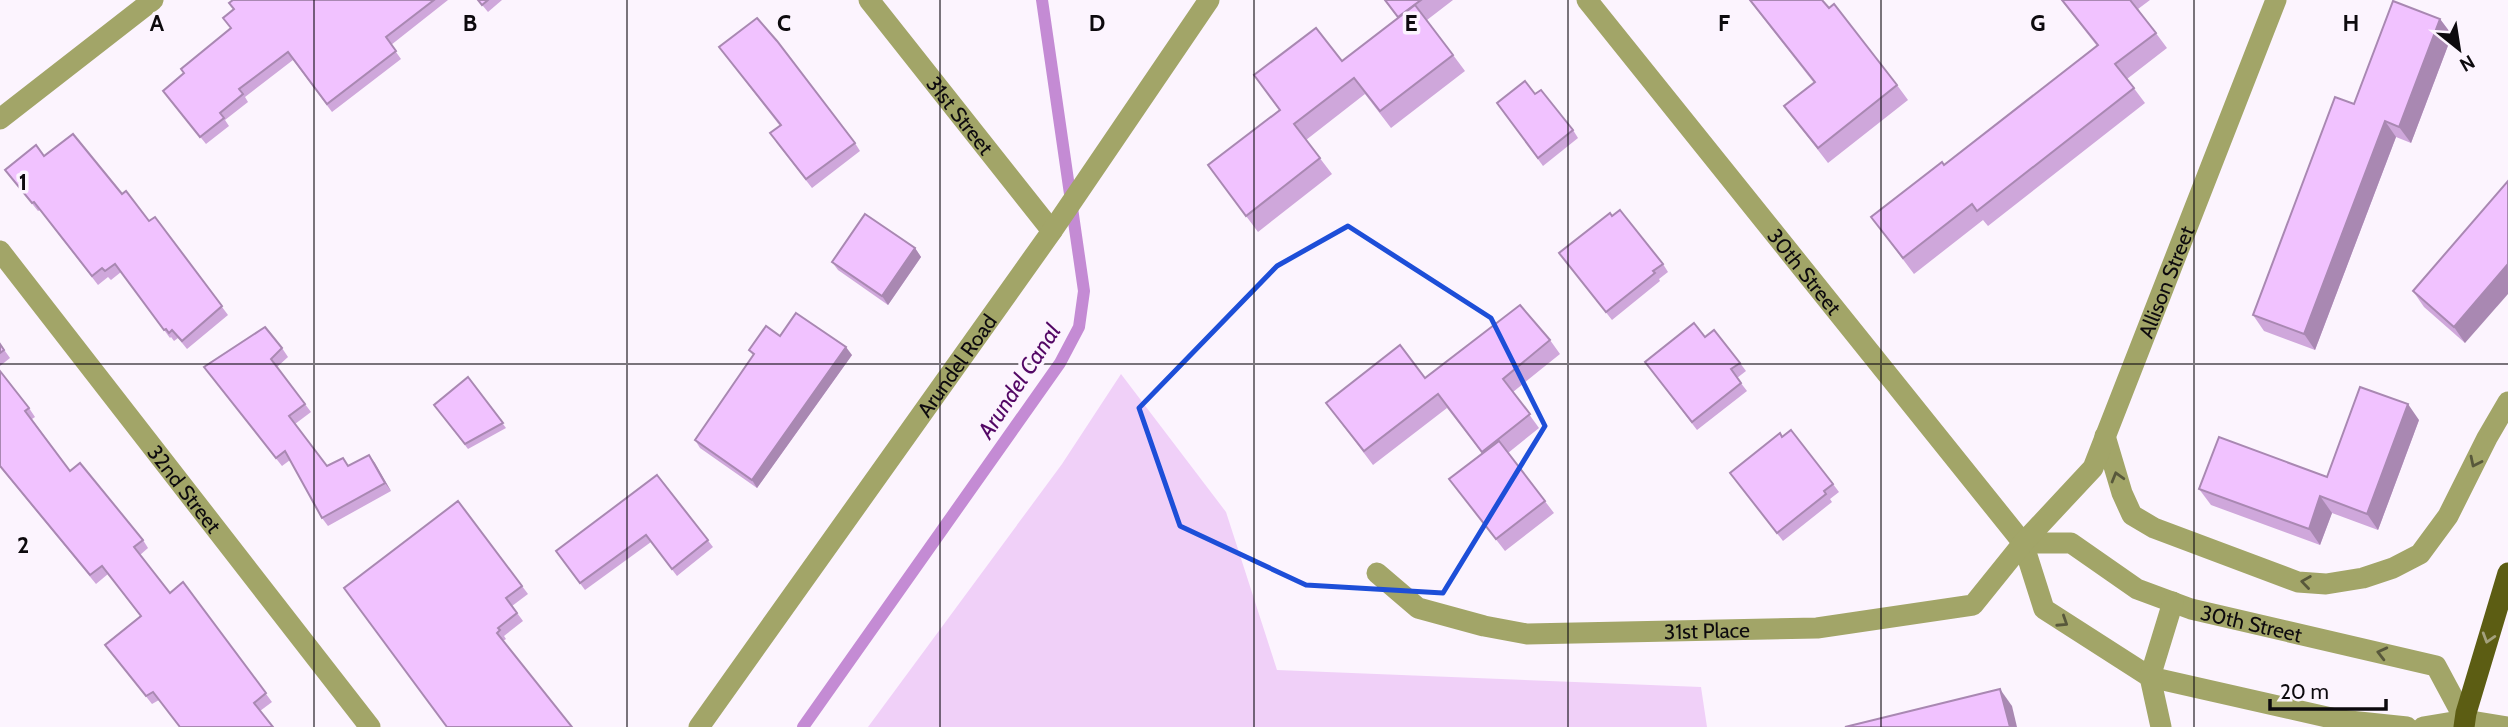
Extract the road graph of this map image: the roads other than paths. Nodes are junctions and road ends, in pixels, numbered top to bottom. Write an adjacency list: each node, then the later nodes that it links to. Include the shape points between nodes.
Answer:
1 (153, 0): 6 (street)
2 (869, 0): 7 (street, 31st Street)
3 (1209, 0): 7 (street, Arundel Road)
4 (1587, 0): 11 (street, 30th Street)
5 (2276, 0): 10 (street, Allison Street)
6 (0, 119)
7 (1052, 231): 18 (street, Arundel Road)
8 (0, 251): 17 (street, 32nd Street)
9 (2508, 402): 10 (street, one-way to 10, via 2448,516 2420,554 2373,575 2326,584 2298,582 2154,528 2132,514)
10 (2105, 436): 11 (street, Allison Street, via 2093,468)
11 (2022, 543): 12 (street, 31st Place, via 1973,605 1817,628 1527,634 1418,608); 14 (street, 30th Street, via 2071,543 2137,589); 15 (street, 30th Street, one-way to 15, via 2044,609)
12 (1377, 573)
13 (2508, 573): 16 (main road, one-way to 16)
14 (2173, 602): 15 (street); 16 (street, 30th Street, one-way to 14, via 2436,666)
15 (2150, 677): 19 (street); 20 (street, 30th Street, via 2340,720)
16 (2464, 724): 21 (street); 22 (street)
17 (370, 727)
18 (699, 727)
19 (2161, 727)
20 (2407, 727)
21 (2423, 727)
22 (2507, 727)

